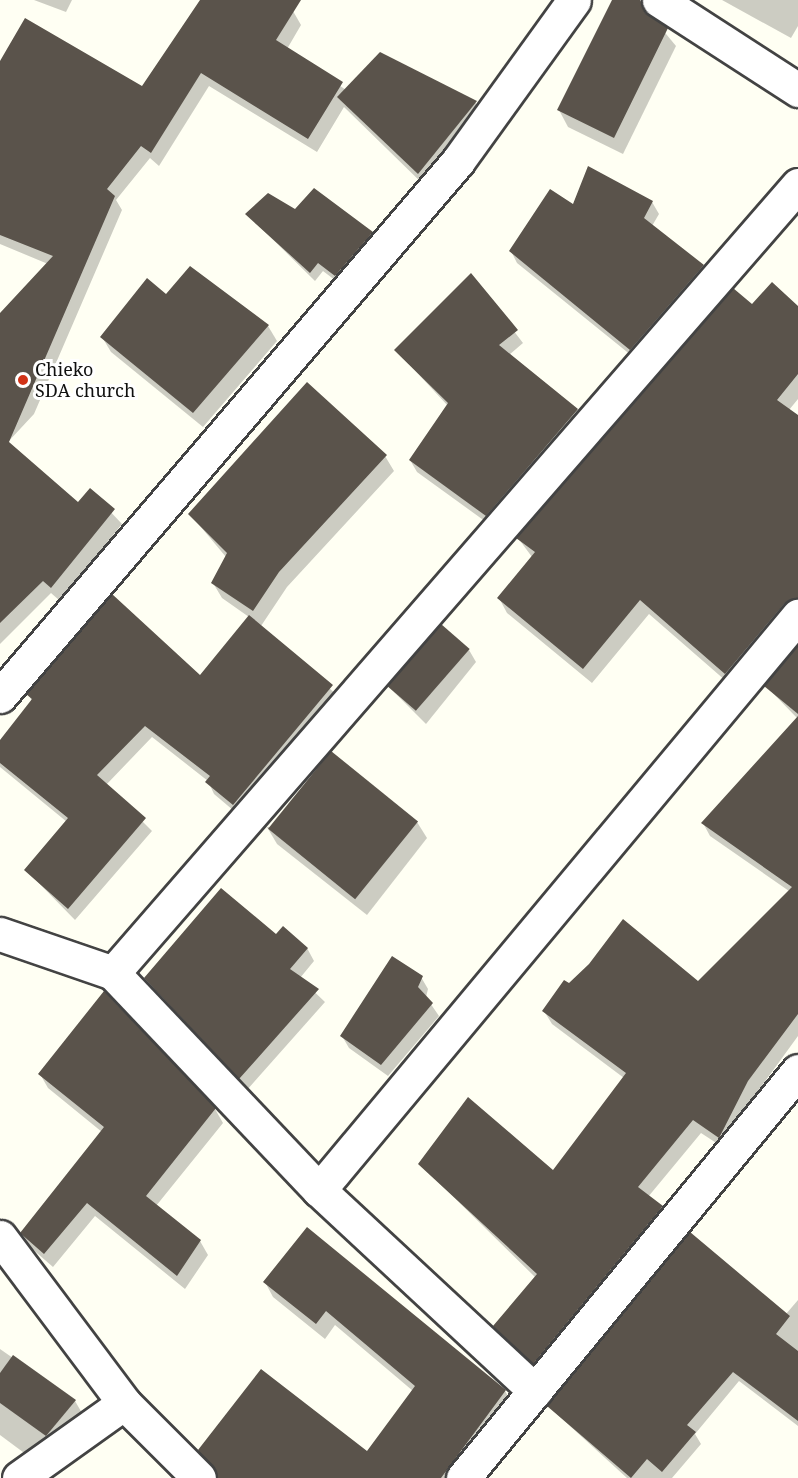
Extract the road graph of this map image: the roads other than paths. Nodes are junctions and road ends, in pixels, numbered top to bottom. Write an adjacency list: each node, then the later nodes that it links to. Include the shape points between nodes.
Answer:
1 (574, 0): 6 (street, via 458,161)
2 (659, 0): 3 (street)
3 (798, 90)
4 (798, 185): 8 (street)
5 (798, 616): 10 (street)
6 (0, 696)
7 (0, 934): 8 (street)
8 (113, 973): 10 (street)
9 (795, 1080): 12 (street)
10 (319, 1190): 12 (street)
11 (0, 1237): 13 (street)
12 (535, 1391): 16 (street)
13 (124, 1403): 14 (street); 15 (street)
14 (19, 1478)
15 (199, 1478)
16 (463, 1478)

